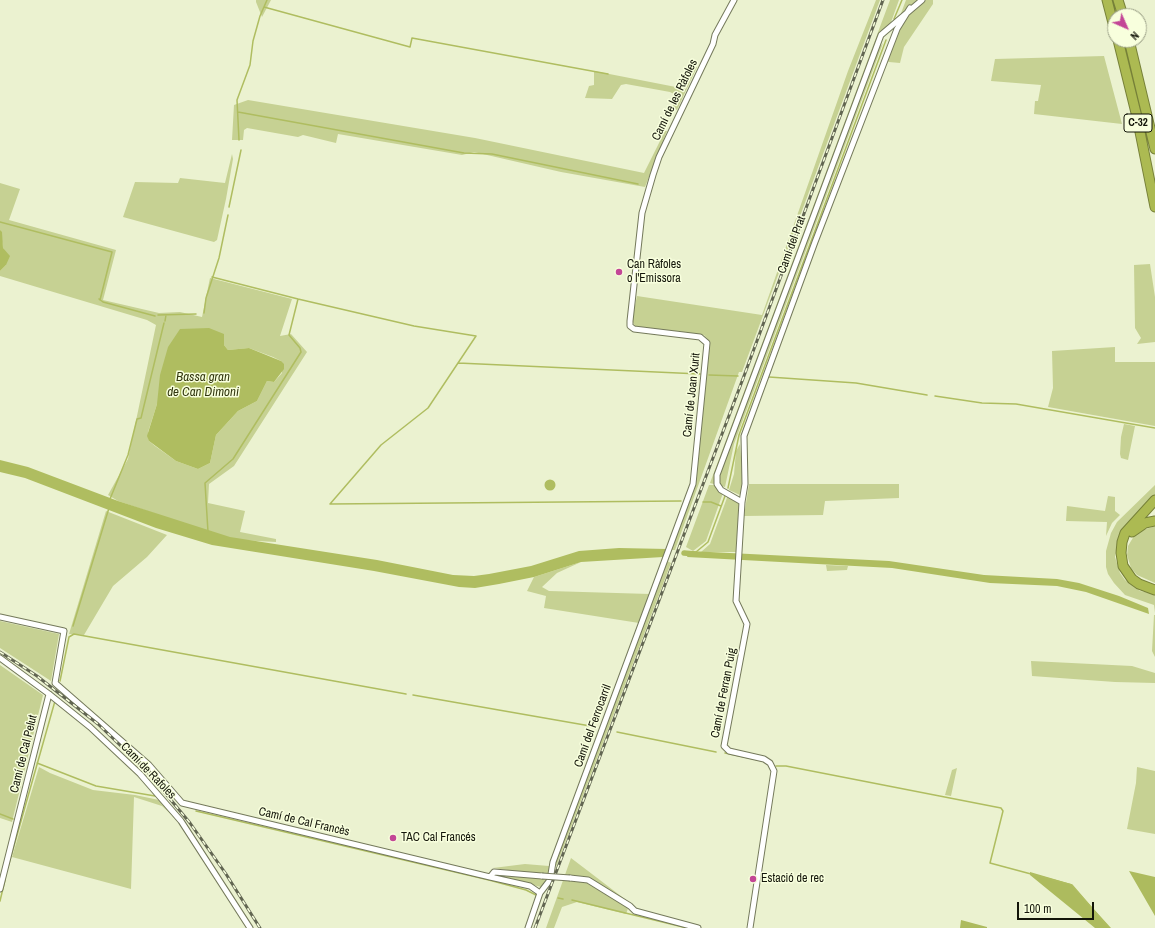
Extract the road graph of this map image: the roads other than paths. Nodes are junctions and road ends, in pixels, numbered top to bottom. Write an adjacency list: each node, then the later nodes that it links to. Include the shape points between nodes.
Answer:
1 (734, 0): 8 (street, Camí de les Ràfoles, via 715,35 659,157)
2 (922, 0): 3 (street, Camí del Prat)
3 (910, 8): 10 (street, Camí de Ferran Puig, via 895,36 815,242 744,436 745,484); 10 (street, Camí del Prat, via 881,35 717,475 717,484 721,490)
4 (1120, 48): 7 (highway, C-32)
5 (1131, 48): 6 (highway, C-32)
6 (1155, 149)
7 (1155, 207)
8 (642, 213): 13 (street, Camí de Joan Xurit, via 630,326 634,329 700,337 708,343 693,484)
9 (1155, 500): 12 (highway, via 1125,534)
10 (742, 502): 24 (street, Camí de Ferran Puig, via 736,601 747,624 724,746 729,751 764,759 774,771)
11 (1155, 521): 12 (highway, via 1133,530)
12 (1121, 553): 14 (highway, via 1124,566 1132,579 1142,586)
13 (663, 565): 20 (street, Camí del Ferrocarril, via 553,862 550,880)
14 (1155, 590)
15 (0, 617): 18 (street, Camí de Cal Francès, via 64,632 55,682 149,765 182,804)
16 (0, 658): 17 (street, Camí de Rafoles)
17 (49, 694): 19 (street, Camí de Cal Pelut); 21 (street, Camí de Rafoles, via 140,774 181,821)
18 (490, 877): 20 (street, via 530,886); 23 (street, Camí de Cal Francès, bridge, via 494,872 588,880 635,911)
19 (0, 889)
20 (540, 893): 22 (street, Camí del Ferrocarril)
21 (250, 928)
22 (528, 928)
23 (698, 928)
24 (750, 928)

